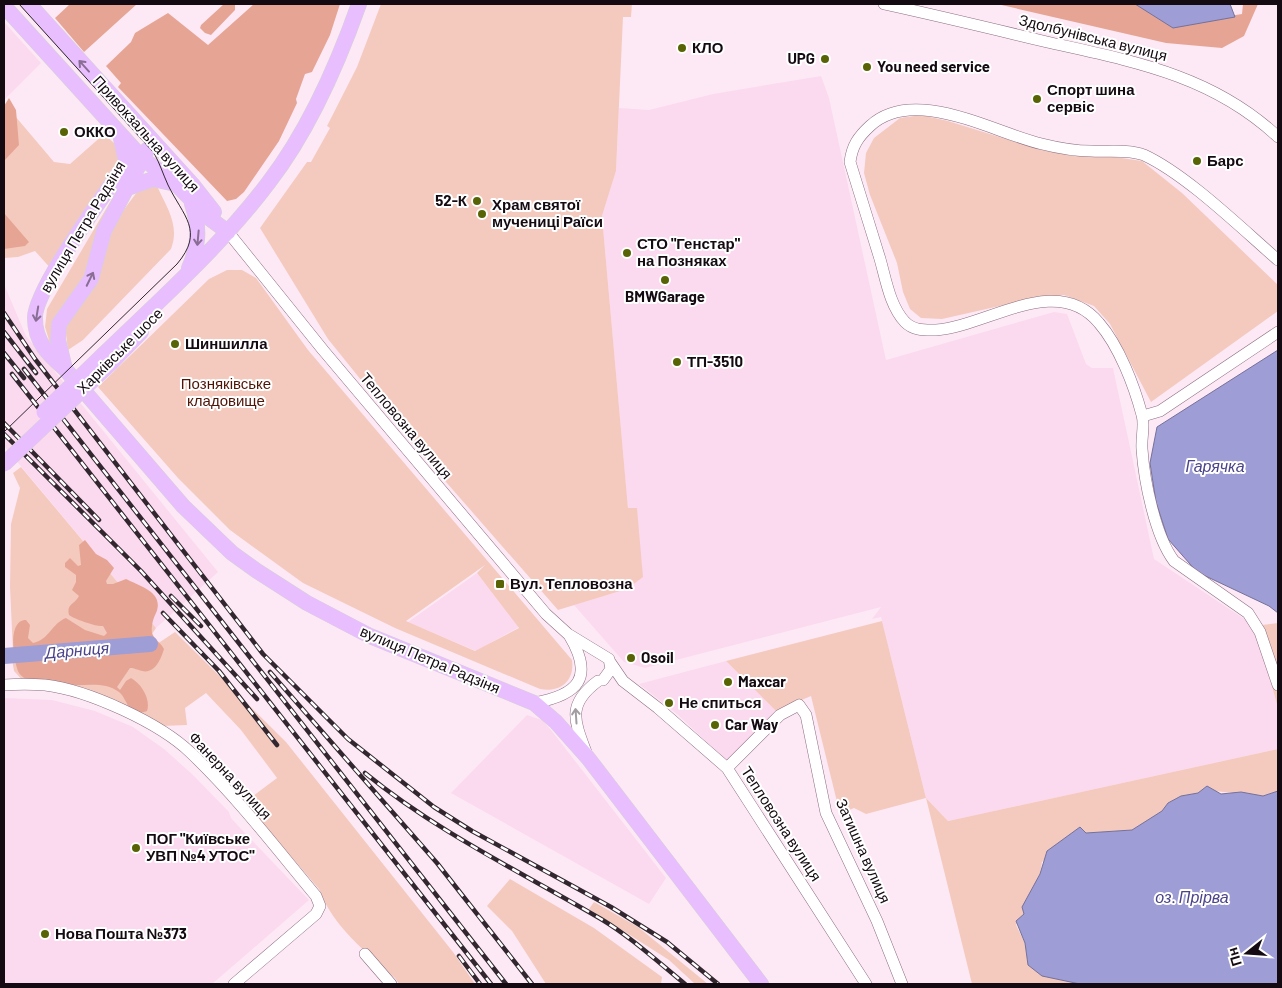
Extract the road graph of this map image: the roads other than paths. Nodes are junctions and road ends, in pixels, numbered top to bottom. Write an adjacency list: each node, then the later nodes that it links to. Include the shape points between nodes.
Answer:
1 (29, 4): 7 (main road, Привокзальна вулиця, one-way to 1)
2 (359, 4): 12 (main road, Харківське шосе, via 340,54 300,134 270,181)
3 (884, 4): 6 (street, Здолбунівська вулиця, via 1161,69 1214,92 1248,112)
4 (4, 6): 5 (main road, Привокзальна вулиця)
5 (120, 134): 8 (main road, Привокзальна вулиця); 17 (main road, вулиця Петра Радзіня, one-way to 17, via 125,150 124,165 42,293 34,317 38,340)
6 (1278, 137)
7 (152, 140): 8 (main road, вулиця Петра Радзіня); 12 (main road, Привокзальна вулиця, via 192,184)
8 (142, 158): 9 (main road, Привокзальна вулиця); 10 (main road, вулиця Петра Радзіня)
9 (176, 184): 10 (main road, вулиця Петра Радзіня, via 153,179); 11 (main road, Привокзальна вулиця)
10 (125, 189): 17 (main road, вулиця Петра Радзіня, one-way to 10, via 58,340 59,324 92,279 104,231)
11 (192, 202): 12 (main road, Привокзальна вулиця); 14 (main road, Привокзальна вулиця, one-way to 14, via 198,223 198,240)
12 (228, 232): 14 (main road, Харківське шосе); 16 (main road, Харківське шосе, via 222,248); 21 (street, Тепловозна вулиця, via 507,568 546,614)
13 (1278, 260): 18 (street, via 1199,193 1142,154 1043,144 965,118 931,111 910,110 886,115 860,136 852,149 850,162 895,309 906,323 920,331 943,329 963,326 1040,300 1072,303 1099,322 1118,350)
14 (186, 274): 16 (main road, Харківське шосе)
15 (1278, 332): 18 (street, via 1160,411)
16 (108, 358): 19 (main road, Харківське шосе, bridge); 20 (main road, Харківське шосе, bridge)
17 (65, 369): 29 (main road, вулиця Петра Радзіня, via 182,506 257,572 370,636)
18 (1143, 416): 28 (street, via 1142,449 1154,514 1166,551 1174,561 1248,613 1260,632)
19 (4, 450)
20 (4, 464)
21 (568, 634): 22 (street, Тепловозна вулиця); 24 (street, Тепловозна вулиця, via 576,647)
22 (597, 652): 23 (street); 24 (street, via 587,655)
23 (608, 659): 25 (street, via 611,669); 26 (street, Тепловозна вулиця)
24 (581, 669): 25 (street, via 589,680); 29 (street, via 575,686 564,696)
25 (600, 681): 26 (street); 30 (street, one-way to 25, via 575,712 584,692)
26 (623, 681): 31 (street, Тепловозна вулиця)
27 (4, 685): 33 (street, Фанерна вулиця, via 46,685 78,693 119,708 164,732 192,753 316,896 320,906 316,914)
28 (1278, 685)
29 (534, 703): 30 (main road, вулиця Петра Радзіня)
30 (588, 758): 35 (main road, вулиця Петра Радзіня)
31 (728, 768): 36 (street, Тепловозна вулиця); 37 (street, Затишна вулиця, via 780,715 799,705 806,715 826,813 877,921)
32 (365, 954): 34 (street)
33 (234, 984)
34 (391, 984)
35 (761, 984)
36 (866, 984)
37 (902, 984)

